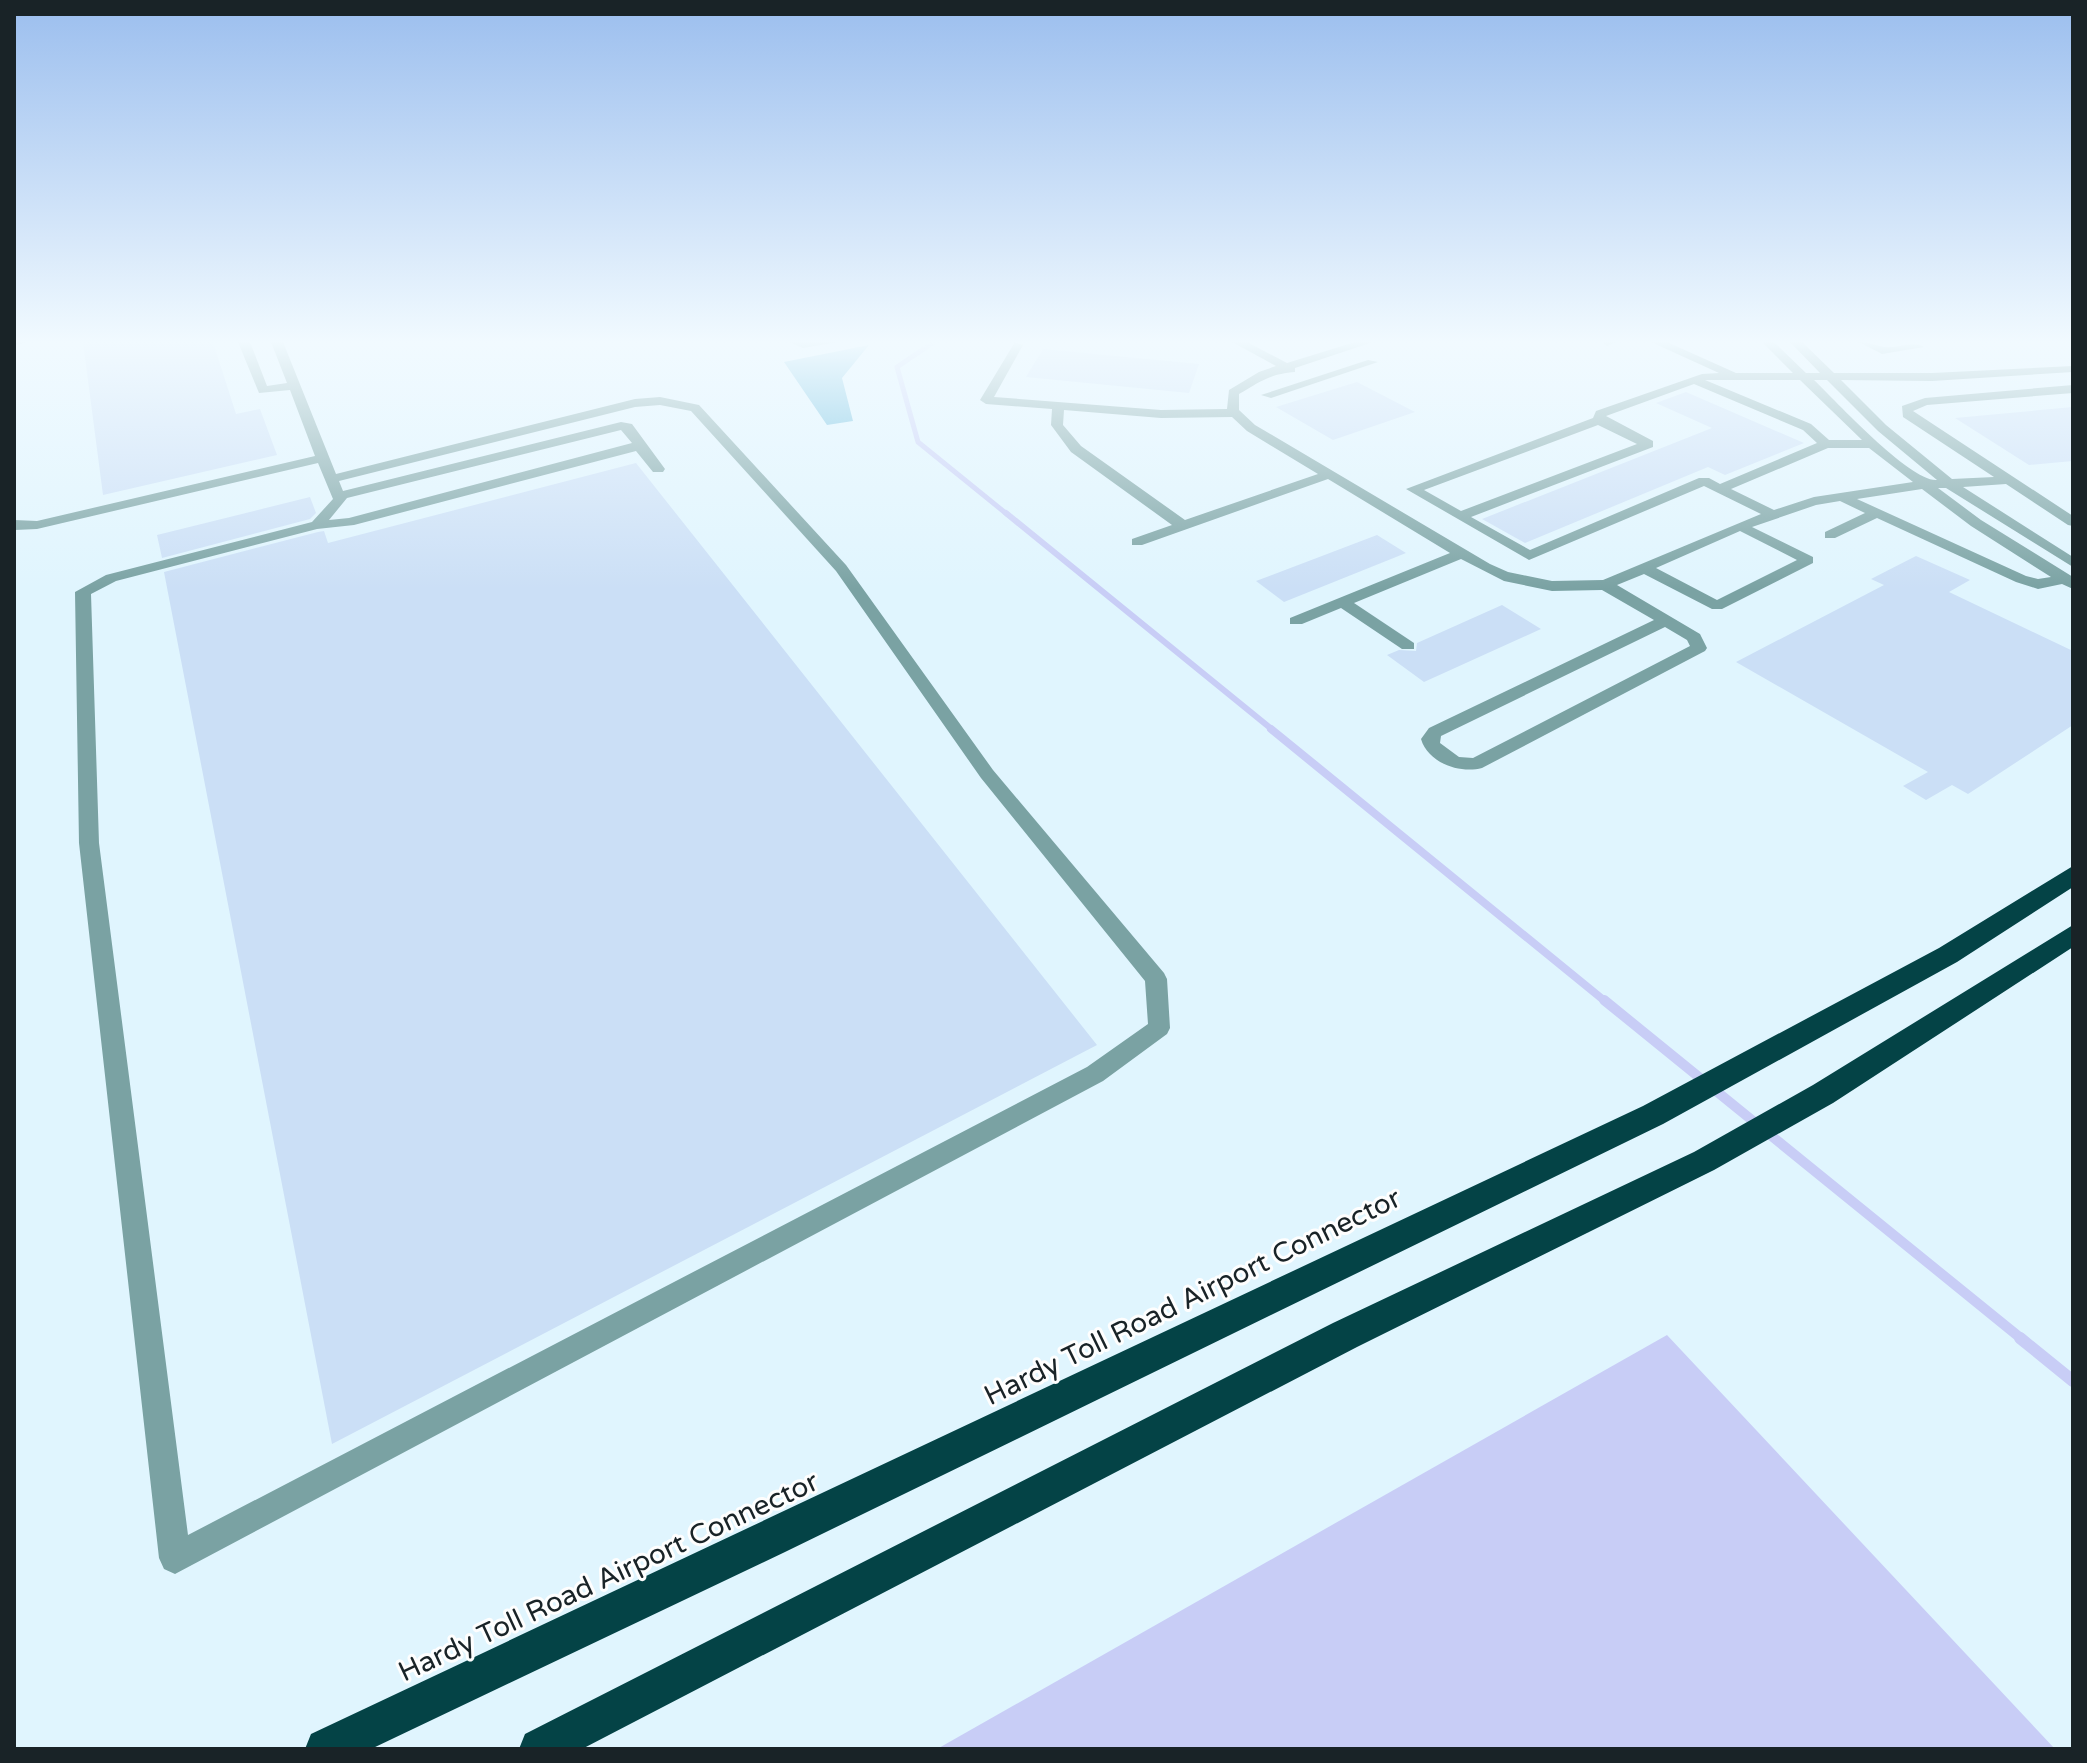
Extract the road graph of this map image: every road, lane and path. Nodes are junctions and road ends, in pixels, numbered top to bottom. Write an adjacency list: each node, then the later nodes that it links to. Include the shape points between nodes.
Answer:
1 (309, 424): 15 (street)
2 (560, 424): 21 (street)
3 (710, 424): 29 (street, via 841,568 987,774 1156,979 1159,1028 1081,1082 175,1558 89,843 83,592 111,578)
4 (1057, 424): 30 (street, via 1076,449)
5 (1247, 424): 17 (street)
6 (1587, 424): 26 (street, via 1413,489)
7 (1608, 424): 26 (street, via 1648,444)
8 (1800, 424): 12 (street)
9 (1852, 424): 13 (street)
10 (1878, 424): 19 (street)
11 (1923, 424): 18 (street)
12 (1826, 444): 13 (street); 22 (street)
13 (1872, 444): 20 (street)
14 (638, 445): 16 (street); 21 (street, via 628,427 621,426); 29 (street, via 349,522)
15 (323, 458): 21 (street); 28 (street, via 37,525)
16 (658, 469)
17 (1330, 474): 30 (street); 34 (street)
18 (2008, 480): 19 (street); 27 (street)
19 (1950, 484): 20 (street); 35 (street)
20 (1922, 485): 23 (street); 37 (street)
21 (335, 488): 29 (street, via 340,499)
22 (1719, 489): 24 (street); 26 (street, via 1704,481 1529,556)
23 (1840, 496): 24 (street); 25 (street)
24 (1772, 514): 31 (street)
25 (1874, 514): 32 (street); 37 (street, via 2021,579)
26 (1461, 516)
27 (2073, 522)
28 (14, 524)
29 (317, 525)
30 (1183, 526): 33 (street)
31 (1740, 526): 36 (street); 36 (street, via 1808,560 1717,606)
32 (1830, 535)
33 (1137, 542)
34 (1462, 553): 38 (street, via 1525,582); 39 (street)
35 (2073, 563)
36 (1646, 569): 38 (street)
37 (2068, 582)
38 (1605, 585): 41 (street)
39 (1343, 602): 40 (street); 42 (street)
40 (1296, 621)
41 (1665, 621): 41 (street, via 1435,732 1432,746 1455,763 1476,764 1699,648 1694,637)
42 (1408, 646)
43 (2073, 875): 45 (highway, Hardy Toll Road Airport Connector, via 1948,955 1653,1115)
44 (2073, 935): 46 (highway, via 1823,1094 1704,1161 1345,1335)
45 (326, 1749)
46 (540, 1749)

